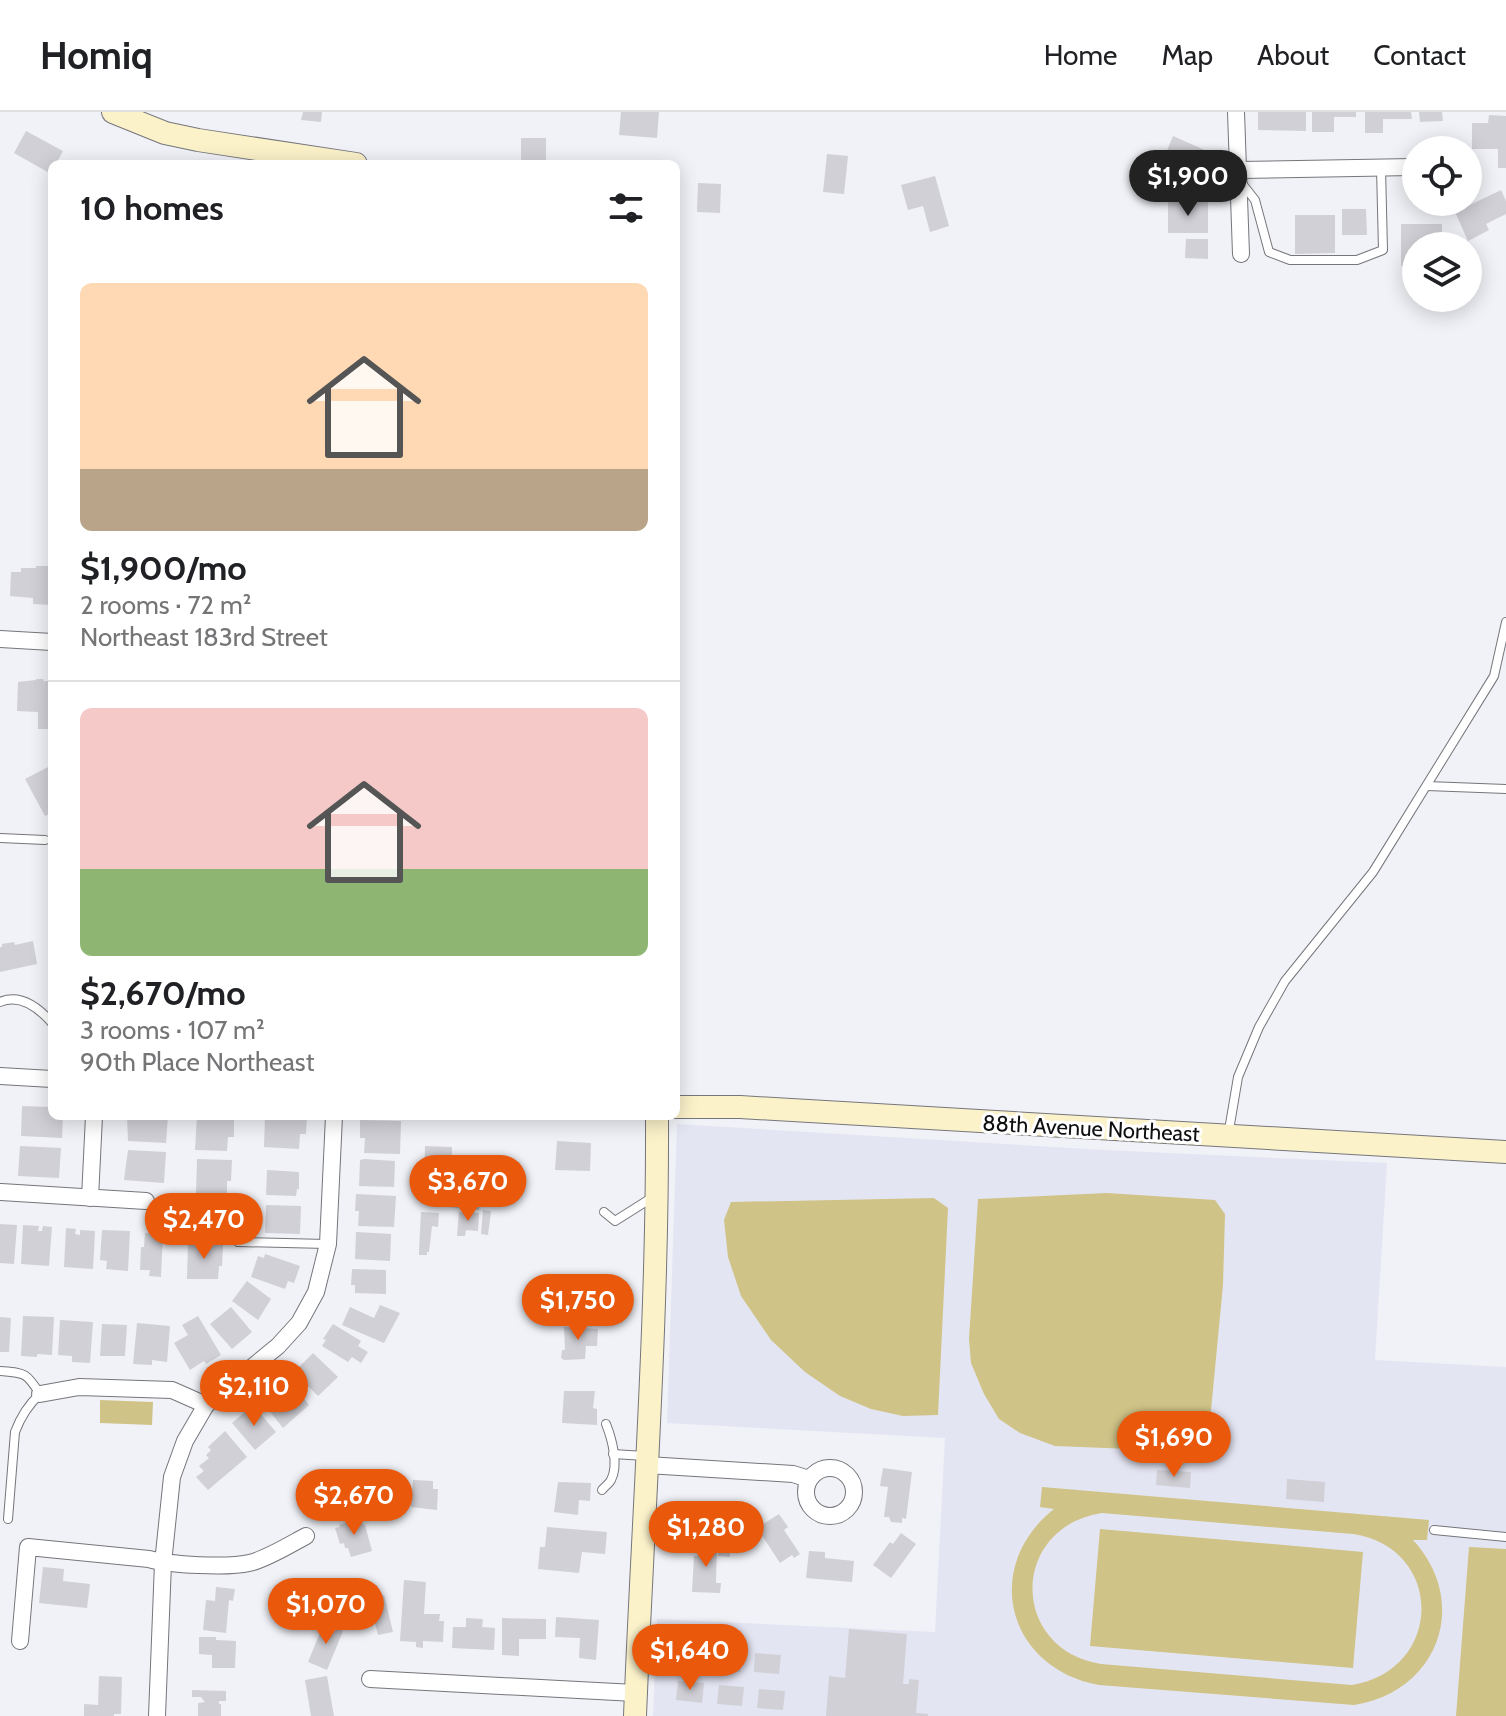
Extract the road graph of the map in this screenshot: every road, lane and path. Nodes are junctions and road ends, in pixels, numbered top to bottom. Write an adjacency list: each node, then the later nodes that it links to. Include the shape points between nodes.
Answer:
1 (113, 112): 3 (street, via 165,133)
2 (1236, 112): 6 (street)
3 (330, 160)
4 (1402, 167): 5 (street)
5 (1381, 168): 6 (street); 6 (lane, via 1383,250 1357,260 1290,260 1269,252 1255,200)
6 (1239, 175): 7 (street)
7 (1241, 254)
8 (1506, 622): 11 (lane, via 1494,676)
9 (0, 639): 10 (street)
10 (48, 642)
11 (1427, 786): 12 (lane); 23 (lane, via 1373,872 1285,981 1238,1077)
12 (1506, 789)
13 (0, 838): 14 (lane)
14 (45, 840)
15 (0, 1002): 16 (lane, via 30,1003)
16 (48, 1018)
17 (0, 1076): 18 (street)
18 (48, 1079)
19 (680, 1107): 23 (street, 88th Avenue Northeast)
20 (94, 1120): 27 (street)
21 (334, 1120): 31 (street)
22 (657, 1120): 26 (street)
23 (1228, 1136): 24 (street, 88th Avenue Northeast)
24 (1506, 1152)
25 (1, 1192): 27 (street)
26 (657, 1194): 29 (lane, via 615,1221); 37 (street)
27 (90, 1198): 28 (street)
28 (146, 1201)
29 (604, 1212)
30 (238, 1242): 31 (lane)
31 (328, 1244): 34 (street, via 316,1292 299,1323)
32 (0, 1371): 33 (lane, via 23,1373)
33 (40, 1394): 34 (street, via 79,1387 172,1390); 40 (lane, via 15,1432)
34 (206, 1405): 44 (street, via 172,1477)
35 (606, 1424): 36 (lane)
36 (613, 1454): 37 (lane); 39 (lane, via 612,1479)
37 (647, 1460): 38 (street); 47 (street)
38 (809, 1479)
39 (602, 1490)
40 (8, 1519)
41 (1434, 1530): 43 (lane)
42 (306, 1536): 44 (street, via 251,1563)
43 (1506, 1537)
44 (163, 1563): 45 (street, via 28,1547); 48 (street)
45 (20, 1641)
46 (370, 1679): 47 (street)
47 (635, 1693): 49 (street)
48 (157, 1716)
49 (635, 1716)

